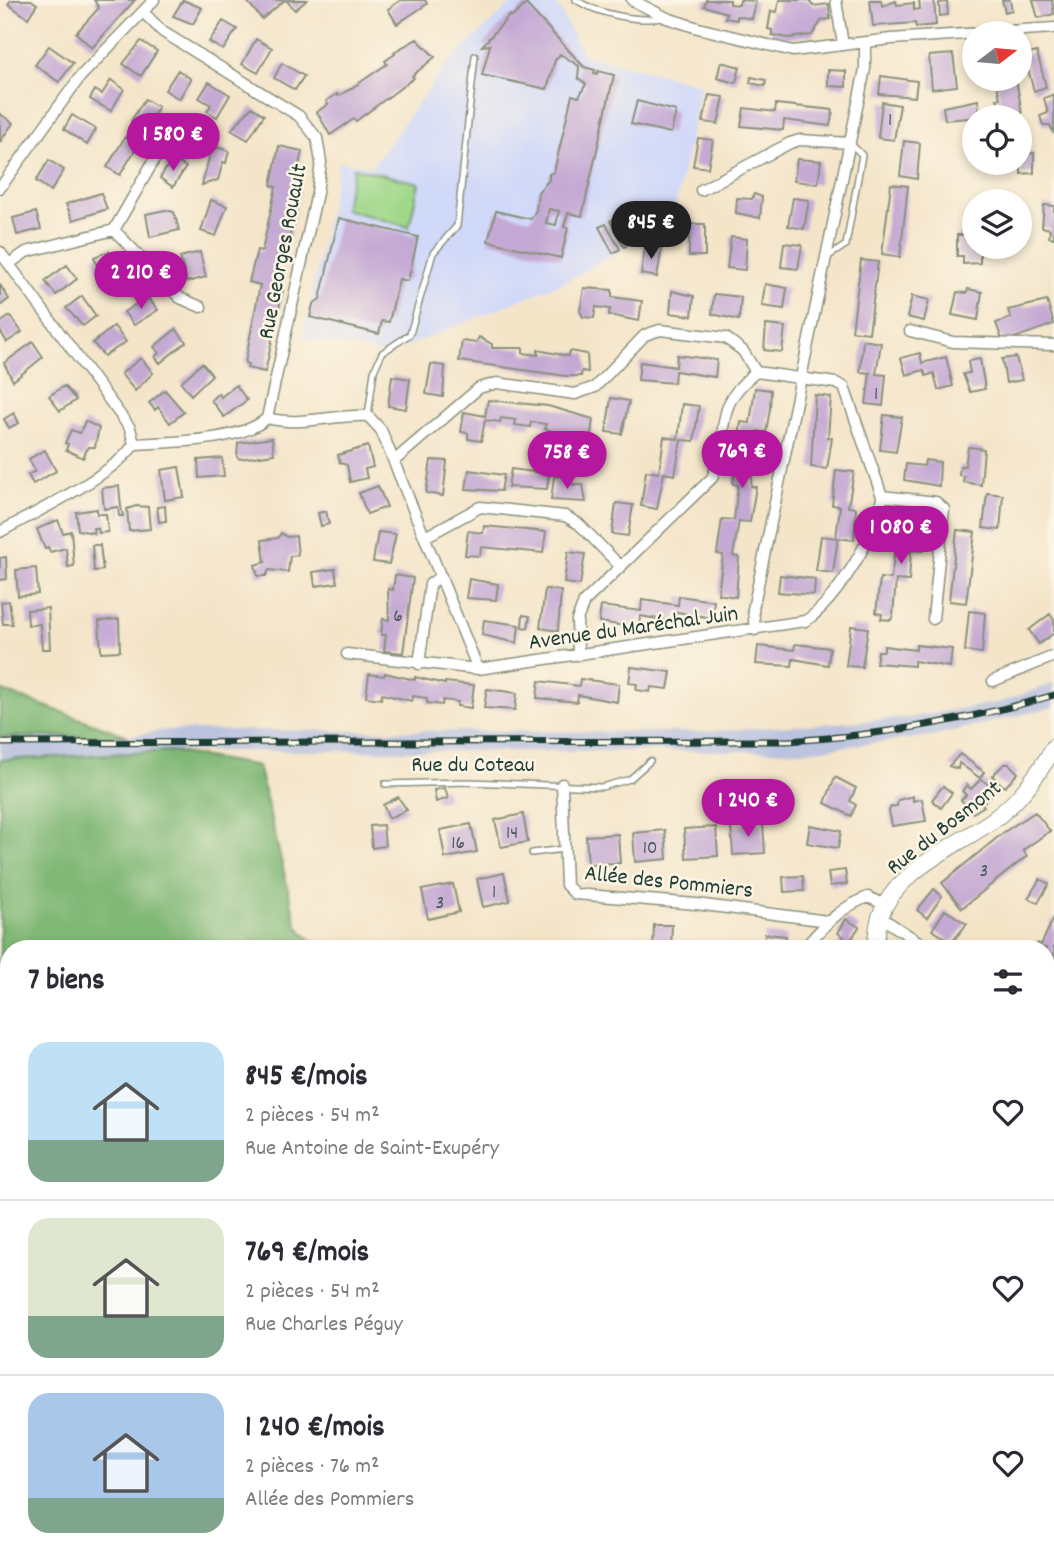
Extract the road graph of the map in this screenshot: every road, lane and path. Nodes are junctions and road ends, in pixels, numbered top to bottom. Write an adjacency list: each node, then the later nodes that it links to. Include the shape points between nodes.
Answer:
1 (154, 0): 5 (street)
2 (576, 0): 6 (lane, via 646,21)
3 (632, 0): 6 (street)
4 (836, 0): 9 (street)
5 (143, 12): 13 (street, via 80,77); 24 (street, Rue Georges Rouault, via 163,32 299,116 317,138 321,162 317,193)
6 (667, 18): 9 (street, via 793,51)
7 (1054, 28): 8 (street)
8 (865, 42): 9 (street); 12 (street, Avenue du Maréchal Juin)
9 (843, 44)
10 (475, 55): 23 (lane, via 457,226 433,253 410,334 382,353 374,371)
11 (184, 129): 15 (street, via 165,142)
12 (850, 143): 14 (street, via 790,143); 22 (street, Avenue du Maréchal Juin)
13 (0, 188)
14 (701, 190)
15 (114, 230): 17 (street, via 26,252); 18 (street, via 180,298)
16 (0, 252): 17 (street)
17 (9, 264): 25 (street, via 130,428)
18 (201, 306)
19 (910, 331): 20 (street, via 953,342)
20 (1054, 345)
21 (756, 372): 22 (street); 26 (street, via 743,351 726,338 660,330 645,335 595,387 575,394 498,383 479,388); 30 (street, via 736,388 726,408 712,478)
22 (802, 378): 27 (street, via 845,387); 33 (street, Avenue du Maréchal Juin, via 753,609)
23 (368, 416): 24 (street, via 283,423); 26 (street, via 381,430)
24 (267, 418): 25 (street, via 257,428 200,439)
25 (134, 444): 28 (street, via 78,488)
26 (394, 461): 29 (street)
27 (882, 496): 32 (street, via 936,502 944,509); 33 (street, via 877,524 818,614 805,621)
28 (0, 532)
29 (425, 537): 30 (street, via 480,507 565,516 579,524); 31 (street)
30 (621, 567): 35 (street, via 584,602 577,620)
31 (441, 576): 37 (street, via 430,584); 38 (street)
32 (933, 619)
33 (755, 630): 35 (street, Avenue du Maréchal Juin)
34 (346, 654): 37 (street, Avenue du Maréchal Juin)
35 (578, 655): 38 (street, Avenue du Maréchal Juin)
36 (1054, 656): 39 (street)
37 (419, 664): 38 (street, Avenue du Maréchal Juin)
38 (478, 669)
39 (993, 681)
40 (1053, 753): 46 (street, Rue du Bosmont, via 1012,804 909,877)
41 (650, 761): 43 (lane, Rue du Coteau, via 630,779 613,785)
42 (386, 784): 43 (lane, Rue du Coteau)
43 (562, 784): 44 (street, Allée des Pommiers)
44 (565, 849): 45 (lane); 47 (street, Allée des Pommiers, via 566,885 575,894)
45 (532, 853)
46 (883, 911): 47 (street, via 869,897 849,904); 49 (street); 50 (street)
47 (828, 920): 48 (street)
48 (811, 940)
49 (877, 940)
50 (918, 940)

